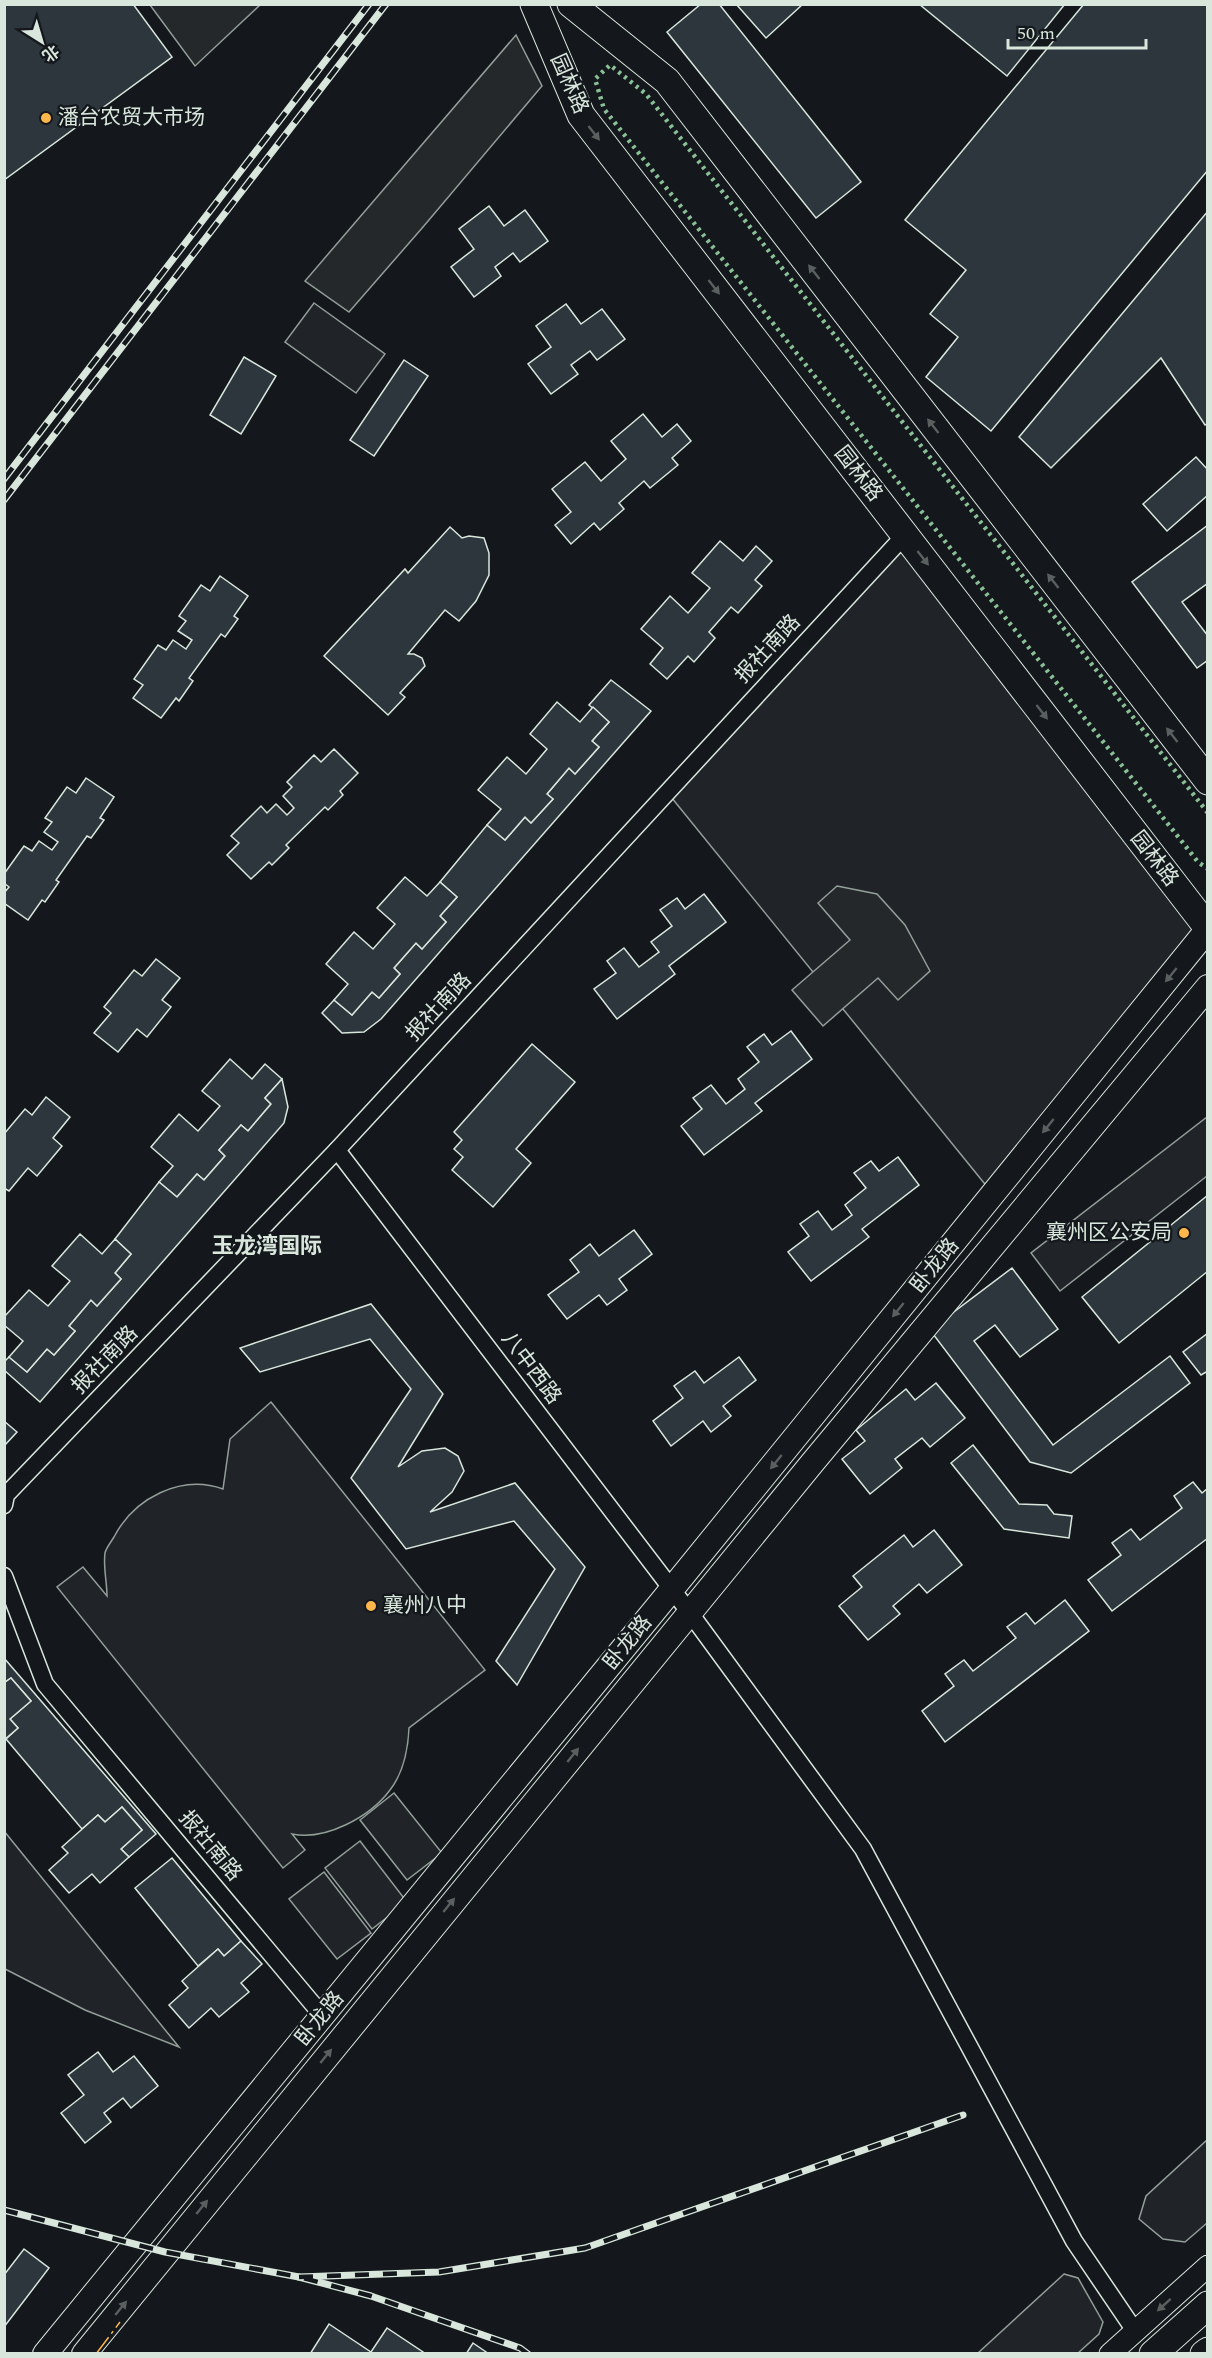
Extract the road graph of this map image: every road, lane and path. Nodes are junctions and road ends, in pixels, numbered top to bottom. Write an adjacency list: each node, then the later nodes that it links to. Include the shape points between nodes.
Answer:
1 (534, 4): 3 (main road, 园林路, one-way to 3, via 581,115)
2 (571, 4): 4 (main road, one-way to 2, via 667,81)
3 (905, 535): 5 (main road, 园林路, one-way to 5); 7 (street, 报社南路)
4 (1208, 781)
5 (1208, 929): 10 (main road, 卧龙路, one-way to 10)
6 (1208, 987): 11 (main road, 卧龙路)
7 (337, 1150): 8 (street, 报社南路, via 6,1496); 10 (street, 八中西路)
8 (4, 1506)
9 (4, 1576): 12 (street, 报社南路, via 45,1684)
10 (671, 1590): 11 (street, 八中西路); 12 (main road, 卧龙路)
11 (690, 1613): 15 (street, 八中西路, via 863,1849 1074,2241); 18 (main road, 卧龙路, one-way to 11)
12 (322, 2015): 17 (main road, 卧龙路)
13 (1208, 2266): 15 (street, one-way to 15)
14 (1208, 2305): 16 (main road)
15 (1135, 2331): 16 (street); 19 (street)
16 (1154, 2352)
17 (45, 2354)
18 (84, 2354)
19 (1110, 2354)

